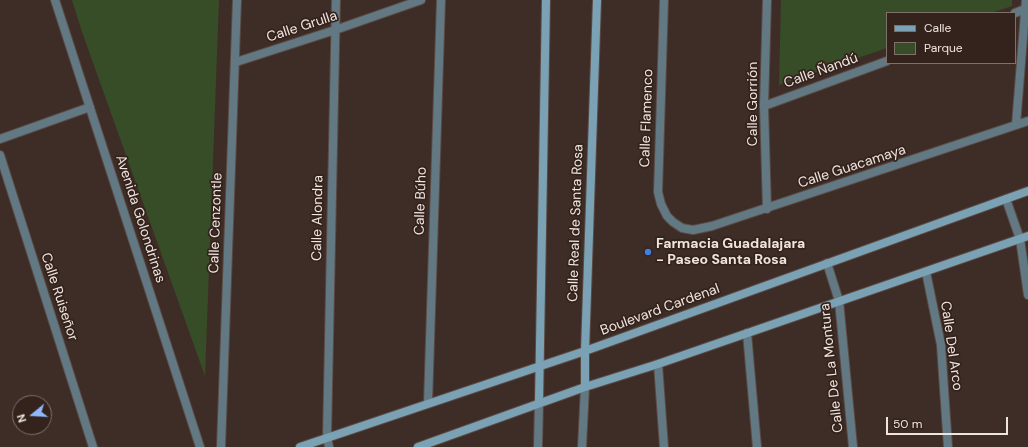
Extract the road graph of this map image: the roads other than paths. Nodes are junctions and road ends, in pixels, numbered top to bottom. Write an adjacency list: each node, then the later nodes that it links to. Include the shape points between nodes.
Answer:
1 (56, 0): 17 (street, Avenida Golondrinas)
2 (237, 0): 15 (street, Calle Cenzontle)
3 (336, 0): 13 (street, Calle Alondra)
4 (421, 0): 13 (street, Calle Grulla)
5 (441, 0): 38 (street, Calle Búho)
6 (546, 0): 35 (street)
7 (596, 0): 33 (street, Calle Real de Santa Rosa)
8 (664, 0): 25 (street, Calle Flamenco, via 658,192 667,216)
9 (767, 0): 16 (street, Calle Gorrión)
10 (1026, 0): 11 (street)
11 (1025, 9): 12 (street); 19 (street)
12 (1016, 12)
13 (335, 30): 15 (street, Calle Grulla); 39 (street, Calle Alondra)
14 (886, 61): 16 (street, Calle Ñandú)
15 (236, 62): 43 (street, Calle Cenzontle)
16 (764, 106): 24 (street, Calle Gorrión)
17 (90, 107): 20 (street); 42 (street, Avenida Golondrinas)
18 (1028, 121): 19 (street, Calle Guacamaya)
19 (1016, 125): 24 (street, Calle Guacamaya)
20 (0, 139)
21 (0, 155): 41 (street, Calle Ruiseñor)
22 (1028, 191): 23 (street, Boulevard Cardenal)
23 (1006, 199): 27 (street); 28 (street, Boulevard Cardenal)
24 (767, 209): 25 (street, Calle Guacamaya, via 712,226 693,230)
25 (682, 228)
26 (1028, 236): 27 (street)
27 (1020, 239): 29 (street); 30 (street)
28 (827, 263): 31 (street, Calle De La Montura); 33 (street, Boulevard Cardenal)
29 (926, 272): 31 (street); 52 (street, Calle Del Arco, via 940,345)
30 (1028, 295)
31 (839, 300): 32 (street); 51 (street, Calle De La Montura)
32 (747, 333): 34 (street); 50 (street)
33 (585, 351): 35 (street, Boulevard Cardenal); 36 (street, Calle Real de Santa Rosa)
34 (658, 364): 36 (street); 49 (street)
35 (539, 366): 37 (street); 38 (street, Boulevard Cardenal)
36 (585, 387): 37 (street); 48 (street, Calle Real de Santa Rosa)
37 (540, 402): 40 (street); 47 (street)
38 (428, 403): 39 (street, Boulevard Cardenal)
39 (327, 437): 44 (street, Boulevard Cardenal); 45 (street, Calle Alondra)
40 (440, 443): 46 (street)
41 (93, 447)
42 (200, 447)
43 (221, 447)
44 (300, 447)
45 (329, 447)
46 (418, 447)
47 (538, 447)
48 (582, 447)
49 (664, 447)
50 (757, 447)
51 (853, 447)
52 (948, 447)

